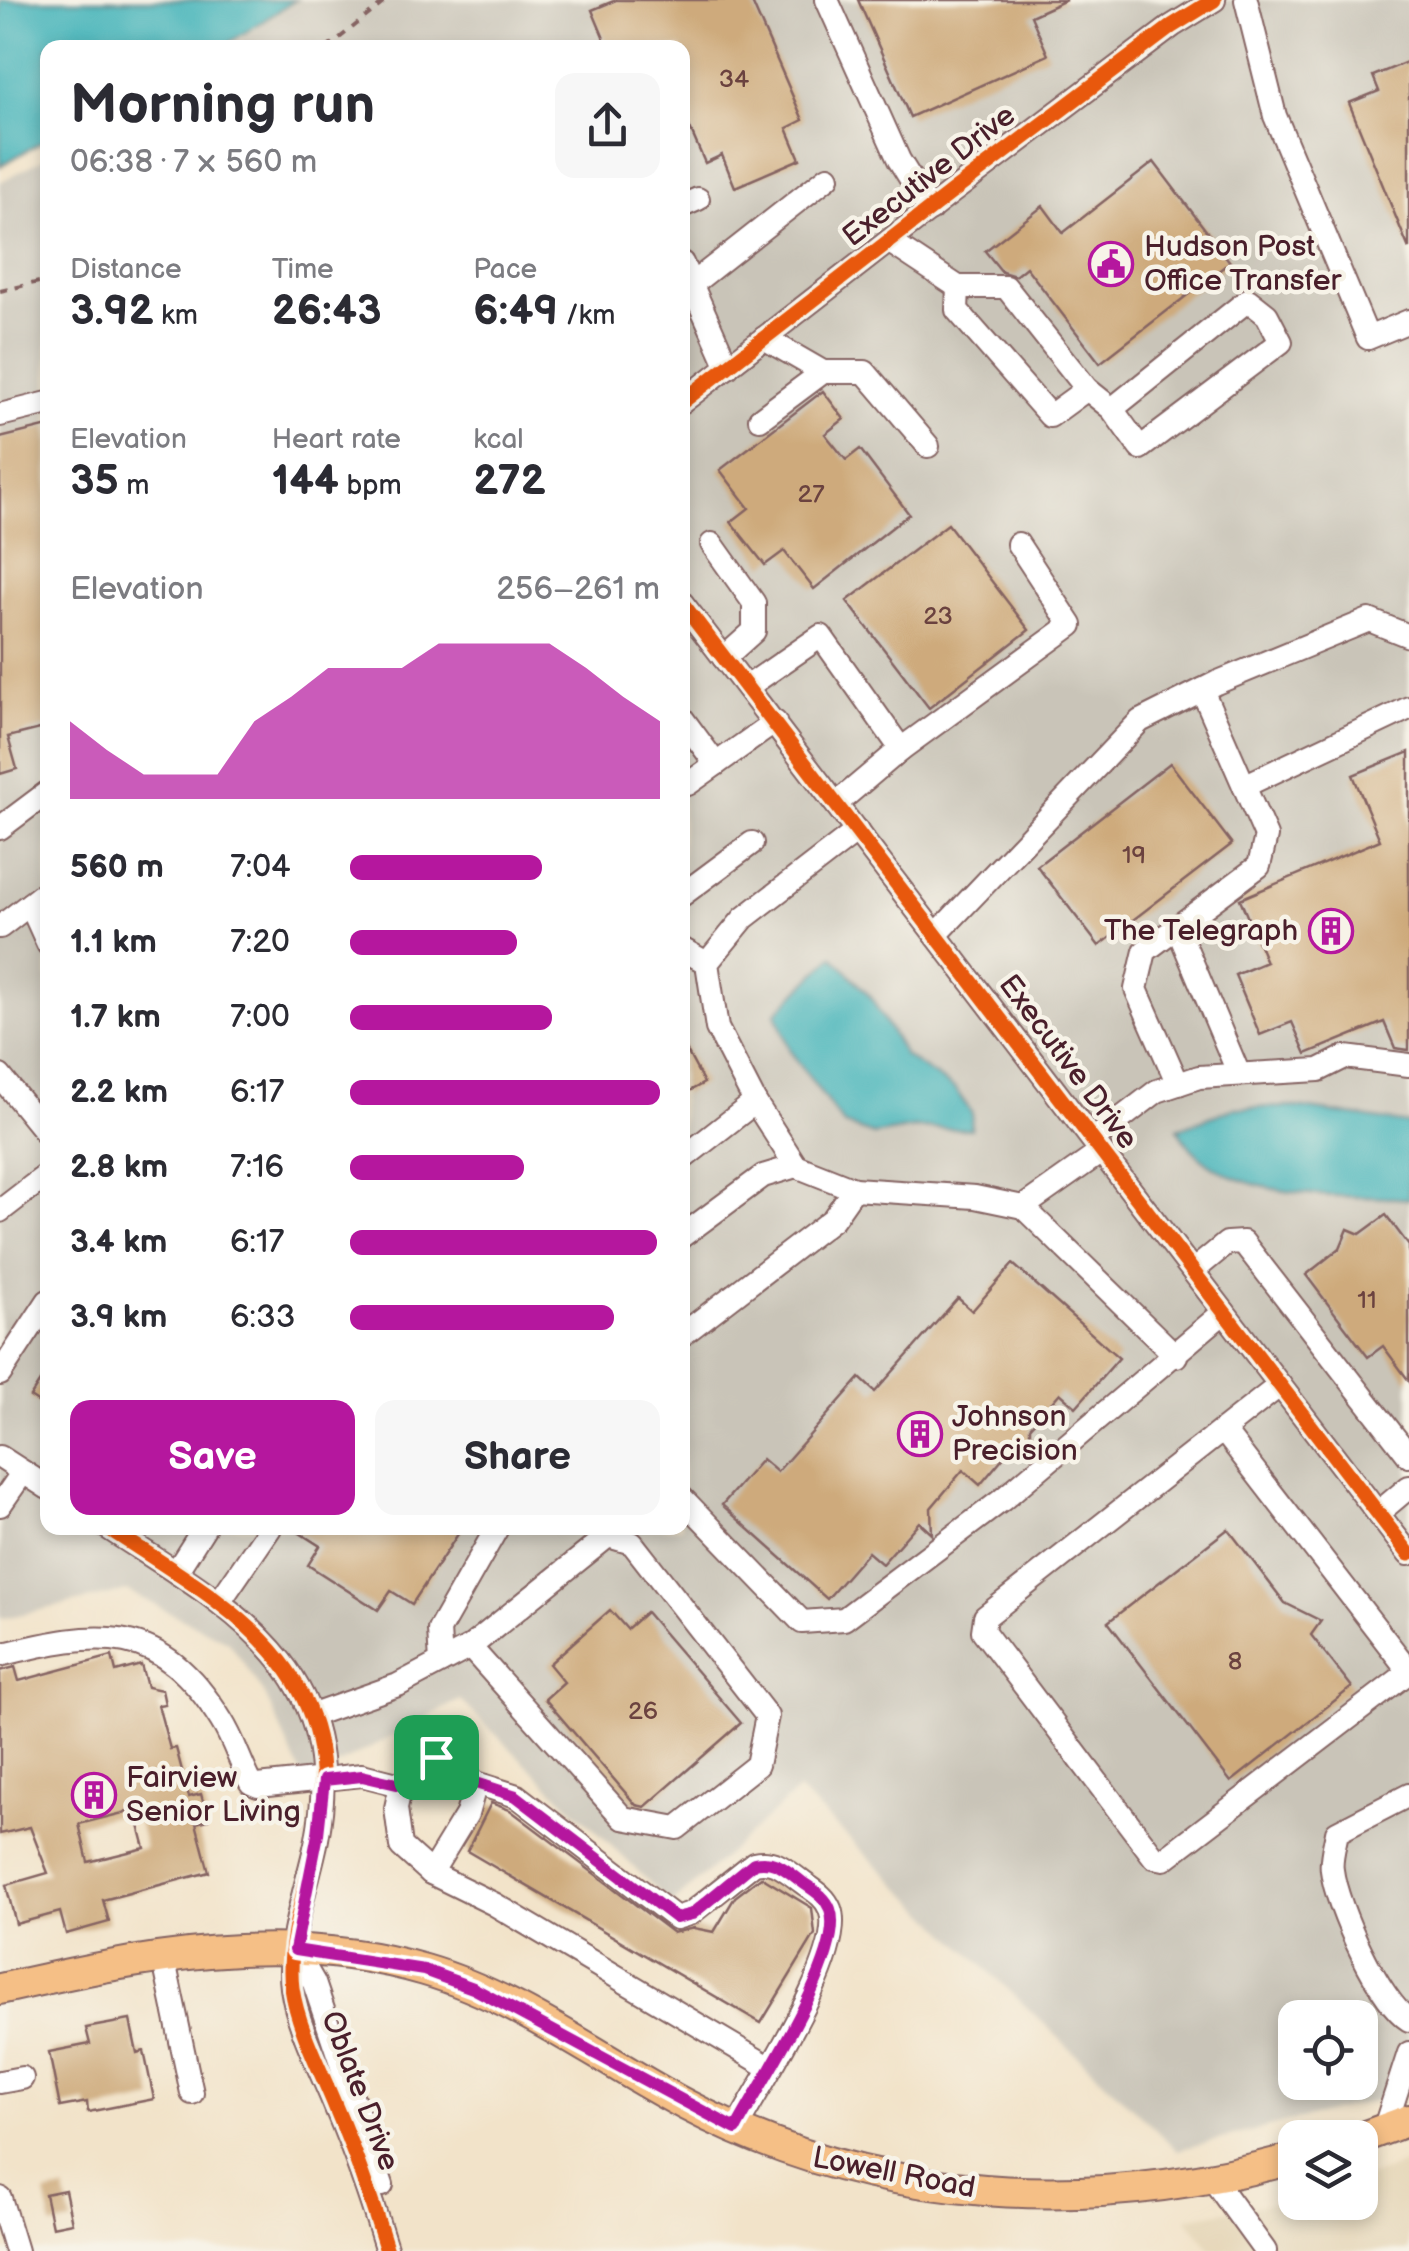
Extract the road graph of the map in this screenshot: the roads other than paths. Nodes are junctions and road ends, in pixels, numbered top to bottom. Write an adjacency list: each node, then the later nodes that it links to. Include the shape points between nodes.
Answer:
1 (827, 0): 5 (street, via 899,160)
2 (1214, 0): 5 (street, Executive Drive)
3 (1246, 0): 10 (street, via 1275,116 1368,338)
4 (828, 176): 7 (street)
5 (930, 210): 6 (street, Executive Drive)
6 (890, 242): 9 (street); 11 (street, Executive Drive)
7 (690, 272)
8 (690, 281): 12 (street)
9 (958, 286): 14 (street, via 1006,287); 14 (street, via 957,310 1050,416)
10 (1409, 321)
11 (764, 338): 12 (street, Executive Drive); 13 (street)
12 (728, 367): 15 (street, Executive Drive)
13 (823, 372): 19 (street); 20 (street, via 865,372)
14 (1087, 389): 17 (street)
15 (690, 396)
16 (40, 405): 18 (street)
17 (1112, 409): 17 (street, via 1140,448 1280,342 1268,315 1248,300)
18 (0, 415)
19 (760, 419)
20 (928, 446)
21 (712, 544): 25 (street, via 754,602 754,632)
22 (1018, 544): 31 (street, via 1071,624)
23 (690, 613): 25 (street, Executive Drive)
24 (1409, 636): 27 (street, via 1369,620)
25 (724, 658): 26 (street, Executive Drive)
26 (746, 687): 29 (street, Executive Drive); 31 (street, via 821,636)
27 (1202, 690): 34 (street); 44 (street, via 1140,721)
28 (1409, 708): 34 (street)
29 (775, 722): 32 (street); 36 (street, Executive Drive)
30 (690, 729): 32 (street)
31 (901, 749): 36 (street)
32 (716, 764): 33 (street)
33 (690, 783)
34 (1244, 786): 43 (street, via 1266,836 1259,866)
35 (40, 798): 37 (street)
36 (836, 804): 38 (street, Executive Drive)
37 (0, 828)
38 (857, 831): 44 (street, Executive Drive); 46 (street, via 744,918)
39 (752, 843): 40 (street)
40 (690, 889)
41 (39, 897): 42 (street)
42 (0, 927)
43 (1177, 927): 48 (street); 50 (street, via 1145,951 1136,989)
44 (936, 935): 53 (street, Executive Drive)
45 (690, 954): 46 (street)
46 (707, 963): 51 (street, via 717,1028)
47 (1409, 1065): 48 (street, via 1346,1057 1319,1070)
48 (1238, 1072): 50 (street)
49 (0, 1076): 52 (street)
50 (1178, 1084): 53 (street, via 1157,1091)
51 (755, 1102): 54 (street); 55 (street)
52 (40, 1126)
53 (1097, 1146): 58 (street); 61 (street, Executive Drive)
54 (690, 1153)
55 (796, 1166): 57 (street); 60 (street, via 763,1176)
56 (40, 1180): 59 (street)
57 (854, 1189): 58 (street); 64 (street, via 832,1218)
58 (1023, 1206): 65 (street)
59 (0, 1211)
60 (690, 1230)
61 (1193, 1271): 62 (street, Executive Drive); 69 (street, via 1227,1243 1243,1242)
62 (1224, 1312): 65 (street); 67 (street, Executive Drive)
63 (40, 1313): 66 (street)
64 (690, 1328)
65 (1176, 1356): 75 (street, via 844,1619 802,1622)
66 (0, 1374)
67 (1280, 1386): 68 (street); 76 (street, Executive Drive)
68 (1223, 1430): 87 (street); 87 (street, via 985,1617 983,1631 1154,1857 1164,1859)
69 (1409, 1456)
70 (0, 1457): 71 (street)
71 (23, 1472): 72 (street); 74 (street)
72 (40, 1483)
73 (1409, 1487): 76 (street)
74 (0, 1505)
75 (690, 1506)
76 (1378, 1513): 81 (street, Executive Drive)
77 (119, 1535): 82 (street)
78 (200, 1535): 82 (street)
79 (265, 1535): 83 (street)
80 (493, 1535): 86 (street, via 439,1630)
81 (1409, 1554)
82 (176, 1572): 83 (street)
83 (220, 1601): 88 (street, via 274,1649)
84 (470, 1647): 84 (street, via 608,1536 632,1543 767,1716 758,1765 677,1828 623,1818); 86 (street)
85 (0, 1656): 89 (street, via 94,1637 127,1638 167,1659 200,1690 251,1783)
86 (441, 1662): 88 (street)
87 (1409, 1671)
88 (313, 1715): 89 (street)
89 (324, 1780): 91 (street, via 362,1776); 94 (street)
90 (476, 1783): 91 (street, via 446,1757 436,1757); 93 (street); 99 (street, via 516,1796 676,1918 692,1914 765,1860 822,1896 832,1918 822,1972)
91 (401, 1785): 93 (street, via 401,1846)
92 (1409, 1795): 97 (street, via 1337,1832 1331,1868 1369,1963 1396,2012)
93 (431, 1873): 99 (street)
94 (295, 1950): 95 (main road, Lowell Road); 101 (main road, Lowell Road, via 424,1970 473,1988); 107 (street, Oblate Drive, via 292,1986 299,2012 364,2174); 108 (street, Oblate Drive, via 314,1983)
95 (162, 1956): 96 (main road, Lowell Road); 100 (street)
96 (0, 1990)
97 (1409, 2020)
98 (1409, 2053): 102 (street)
99 (769, 2068): 101 (street)
100 (192, 2093)
101 (736, 2129): 104 (main road, Lowell Road, via 856,2172 974,2191 1068,2193)
102 (1384, 2130)
103 (1278, 2162): 104 (main road, Lowell Road)
104 (1212, 2178): 109 (street)
105 (0, 2198): 106 (street)
106 (16, 2251)
107 (387, 2251)
108 (402, 2251)
109 (1265, 2251)

